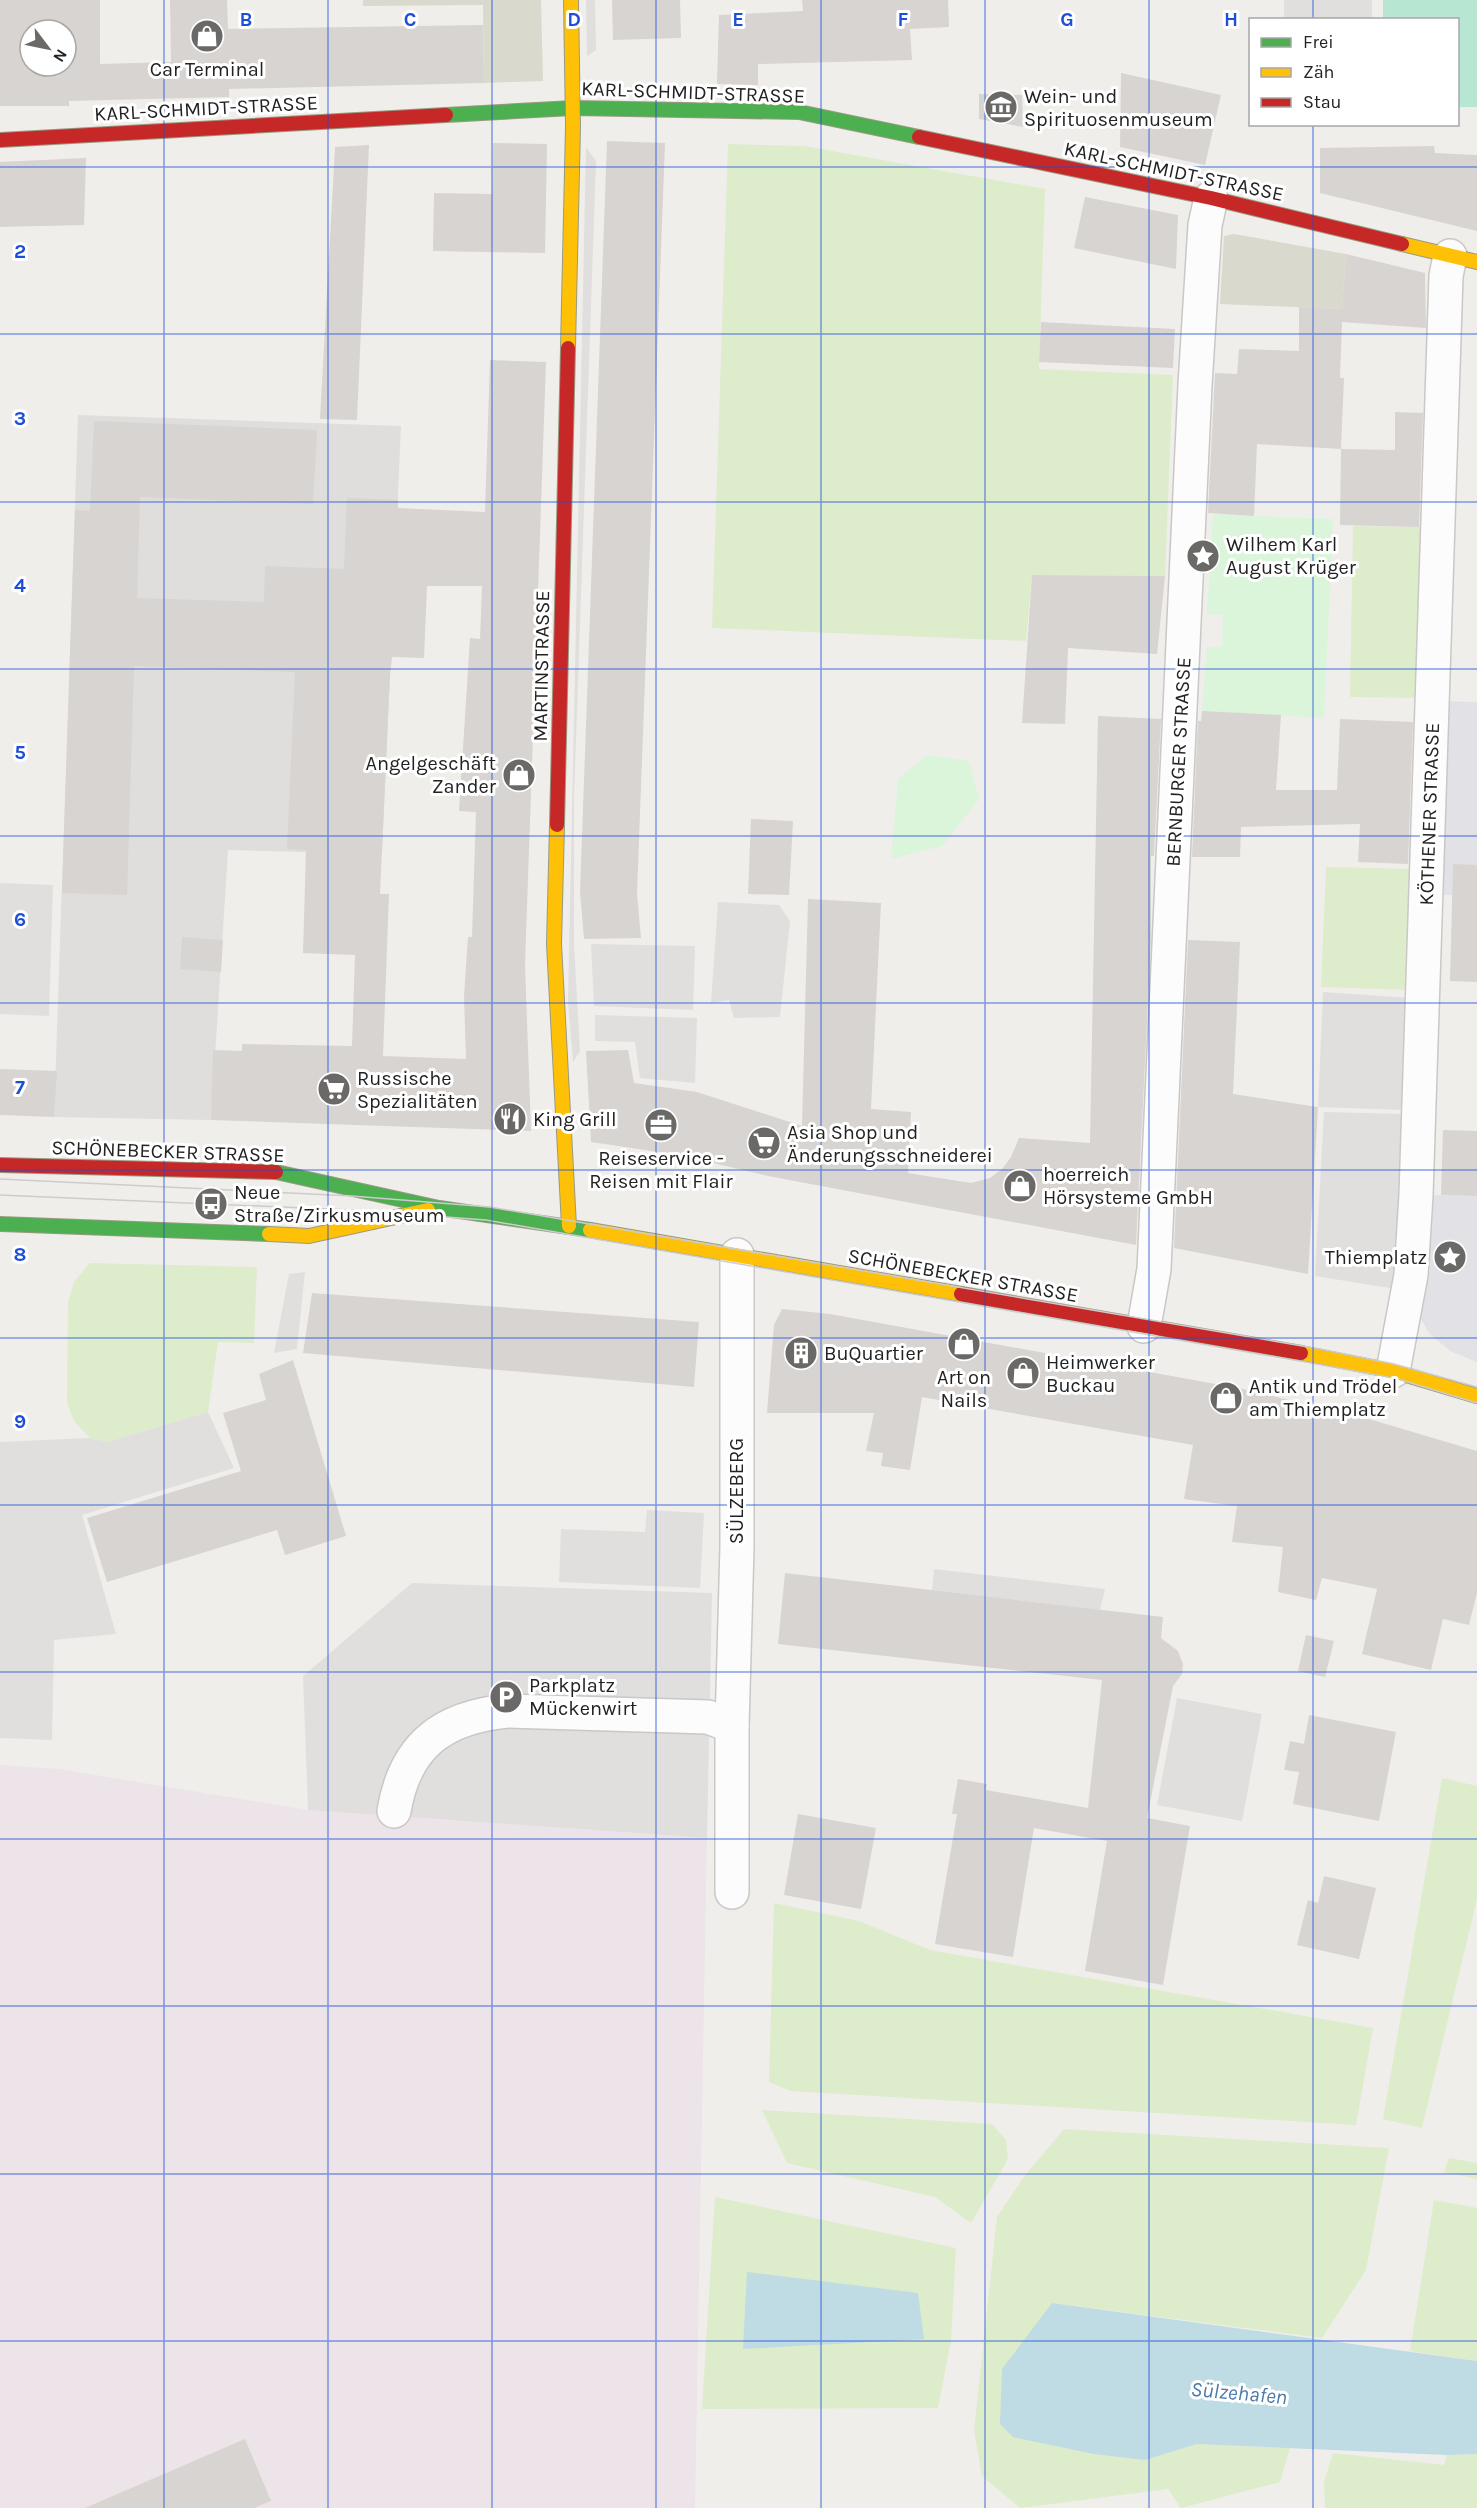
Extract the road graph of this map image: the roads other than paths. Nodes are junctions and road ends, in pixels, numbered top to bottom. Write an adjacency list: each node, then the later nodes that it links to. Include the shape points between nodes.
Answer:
1 (571, 0): 2 (street, MARTINSTRASSE)
2 (573, 108): 3 (street, KARL-SCHMIDT-STRASSE); 4 (street, KARL-SCHMIDT-STRASSE, via 799,112); 9 (street, MARTINSTRASSE, via 554,944)
3 (0, 140)
4 (1211, 198): 5 (street, KARL-SCHMIDT-STRASSE); 11 (street, BERNBURGER STRASSE, via 1205,225 1195,386 1154,1269)
5 (1463, 259): 12 (street, KÖTHENER STRASSE, via 1445,287 1416,1195 1411,1275)
6 (0, 1165): 7 (street, SCHÖNEBECKER STRASSE, via 283,1172)
7 (439, 1208): 8 (street, SCHÖNEBECKER STRASSE, via 309,1236); 9 (street, SCHÖNEBECKER STRASSE)
8 (0, 1224)
9 (569, 1226): 10 (street, SCHÖNEBECKER STRASSE)
10 (737, 1255): 11 (street, SCHÖNEBECKER STRASSE); 14 (street, SÜLZEBERG)
11 (1144, 1326): 12 (street, SCHÖNEBECKER STRASSE)
12 (1393, 1371): 13 (street, SCHÖNEBECKER STRASSE)
13 (1477, 1396)
14 (732, 1726): 15 (street, via 708,1718 508,1711 477,1714 421,1746 404,1770); 16 (street, SÜLZEBERG)
15 (394, 1811)
16 (732, 1892)

